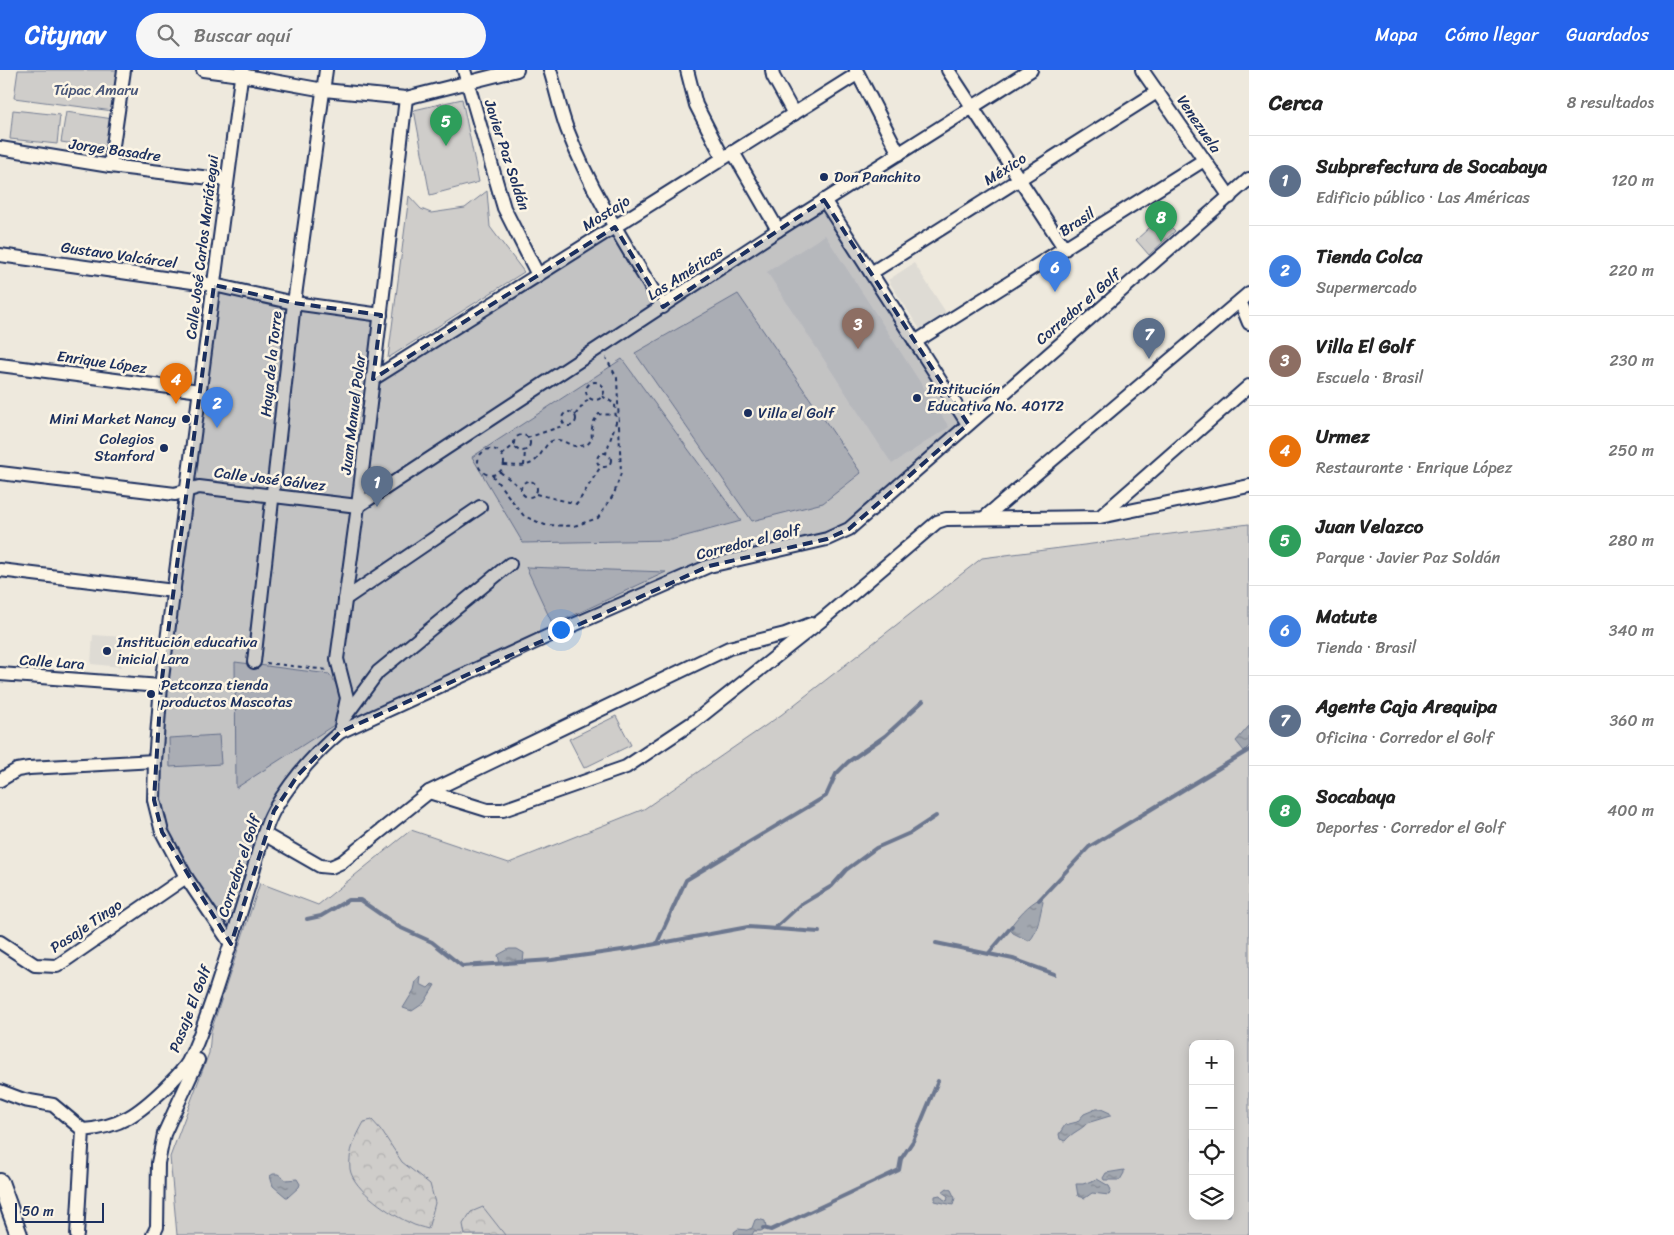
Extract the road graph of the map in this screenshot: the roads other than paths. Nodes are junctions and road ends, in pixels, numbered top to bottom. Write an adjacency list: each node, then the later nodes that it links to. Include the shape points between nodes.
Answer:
1 (124, 70): 23 (street)
2 (203, 70): 11 (street)
3 (326, 70): 14 (street, Haya de la Torre)
4 (517, 70): 13 (street)
5 (550, 70): 29 (street, via 566,127)
6 (687, 70): 21 (street, via 696,105)
7 (772, 70): 18 (street)
8 (948, 70): 17 (street)
9 (1032, 70): 17 (street, Las Américas)
10 (1142, 70): 15 (street, Venezuela)
11 (241, 72): 14 (street); 26 (street, Calle José Carlos Mariátegui)
12 (856, 72): 18 (street, Mostajo); 20 (street)
13 (465, 76): 16 (street); 34 (street, Javier Paz Soldán, via 504,208)
14 (324, 90): 16 (street); 37 (street, Haya de la Torre)
15 (1158, 92): 22 (street, Venezuela); 24 (street, México)
16 (406, 98): 39 (street, Juan Manuel Polar)
17 (972, 108): 20 (street, Las Américas); 24 (street)
18 (794, 114): 21 (street, Mostajo)
19 (0, 148): 23 (street, Jorge Basadre)
20 (899, 154): 28 (street, Las Américas)
21 (728, 155): 29 (street, Mostajo); 30 (street)
22 (1204, 160): 27 (street, Venezuela); 31 (street, Brasil)
23 (110, 166): 26 (street, Jorge Basadre)
24 (1019, 179): 31 (street); 33 (street, México)
25 (1249, 179): 27 (street, Corredor el Golf)
26 (227, 180): 35 (street, Calle José Carlos Mariátegui)
27 (1230, 197): 46 (street, Corredor el Golf)
28 (824, 200): 30 (street, Las Américas); 33 (street)
29 (615, 227): 34 (street, Mostajo); 38 (street)
30 (778, 230): 38 (street, Las Américas)
31 (1065, 249): 41 (street, Brasil)
32 (0, 255): 35 (street, Gustavo Valcárcel)
33 (871, 272): 41 (street)
34 (538, 275): 43 (street, Mostajo)
35 (214, 284): 37 (street, Gustavo Valcárcel); 45 (street, Calle José Carlos Mariátegui)
36 (1244, 297): 40 (street); 54 (street)
37 (294, 303): 39 (street, Gustavo Valcárcel); 50 (street, Haya de la Torre)
38 (663, 306): 51 (street, Las Américas)
39 (381, 315): 43 (street, Juan Manuel Polar)
40 (1249, 323)
41 (915, 342): 46 (street)
42 (0, 365): 45 (street, Enrique López)
43 (373, 379): 51 (street, Juan Manuel Polar)
44 (1249, 386): 53 (street)
45 (200, 391): 49 (street, Calle José Carlos Mariátegui)
46 (968, 424): 63 (street, Corredor el Golf, via 849,529 826,539 709,566)
47 (0, 473): 49 (street, Calle José Gálvez, via 175,494)
48 (1249, 486): 53 (street)
49 (188, 491): 50 (street, Calle José Gálvez, via 199,487); 57 (street, Calle José Carlos Mariátegui)
50 (273, 497): 51 (street, Calle José Gálvez); 60 (street, Haya de la Torre)
51 (358, 506): 58 (street, Juan Manuel Polar)
52 (480, 507): 58 (street)
53 (1100, 517): 54 (street)
54 (984, 518): 59 (street, via 937,522)
55 (510, 564): 63 (street, via 378,672)
56 (0, 570): 57 (street)
57 (174, 591): 62 (street, Calle José Carlos Mariátegui)
58 (346, 599): 63 (street, Juan Manuel Polar, via 337,659 347,698)
59 (823, 619): 66 (street, via 785,634 729,648); 66 (street, via 695,721 626,767 503,810 487,810)
60 (254, 662)
61 (0, 674): 62 (street, Calle Lara)
62 (161, 686): 64 (street, Calle José Carlos Mariátegui)
63 (341, 726): 67 (street, Corredor el Golf, via 298,775 274,811)
64 (155, 761): 65 (street, via 29,768 17,770); 68 (street, Calle José Carlos Mariátegui, via 154,800 162,832)
65 (0, 780)
66 (429, 792): 67 (street, via 342,862 330,867 320,866)
67 (264, 834): 70 (street, Corredor el Golf)
68 (186, 877): 69 (street, Pasaje Tingo, via 57,966 35,966); 70 (street, Calle José Carlos Mariátegui)
69 (0, 942)
70 (231, 944): 73 (street, Pasaje El Golf, via 187,1063 147,1106 132,1117)
71 (198, 1060): 77 (street, via 164,1134 158,1163 157,1227)
72 (0, 1091): 73 (street, via 24,1100 53,1105)
73 (83, 1130): 76 (street)
74 (0, 1182): 75 (main road)
75 (19, 1235)
76 (77, 1235)
77 (154, 1235)

